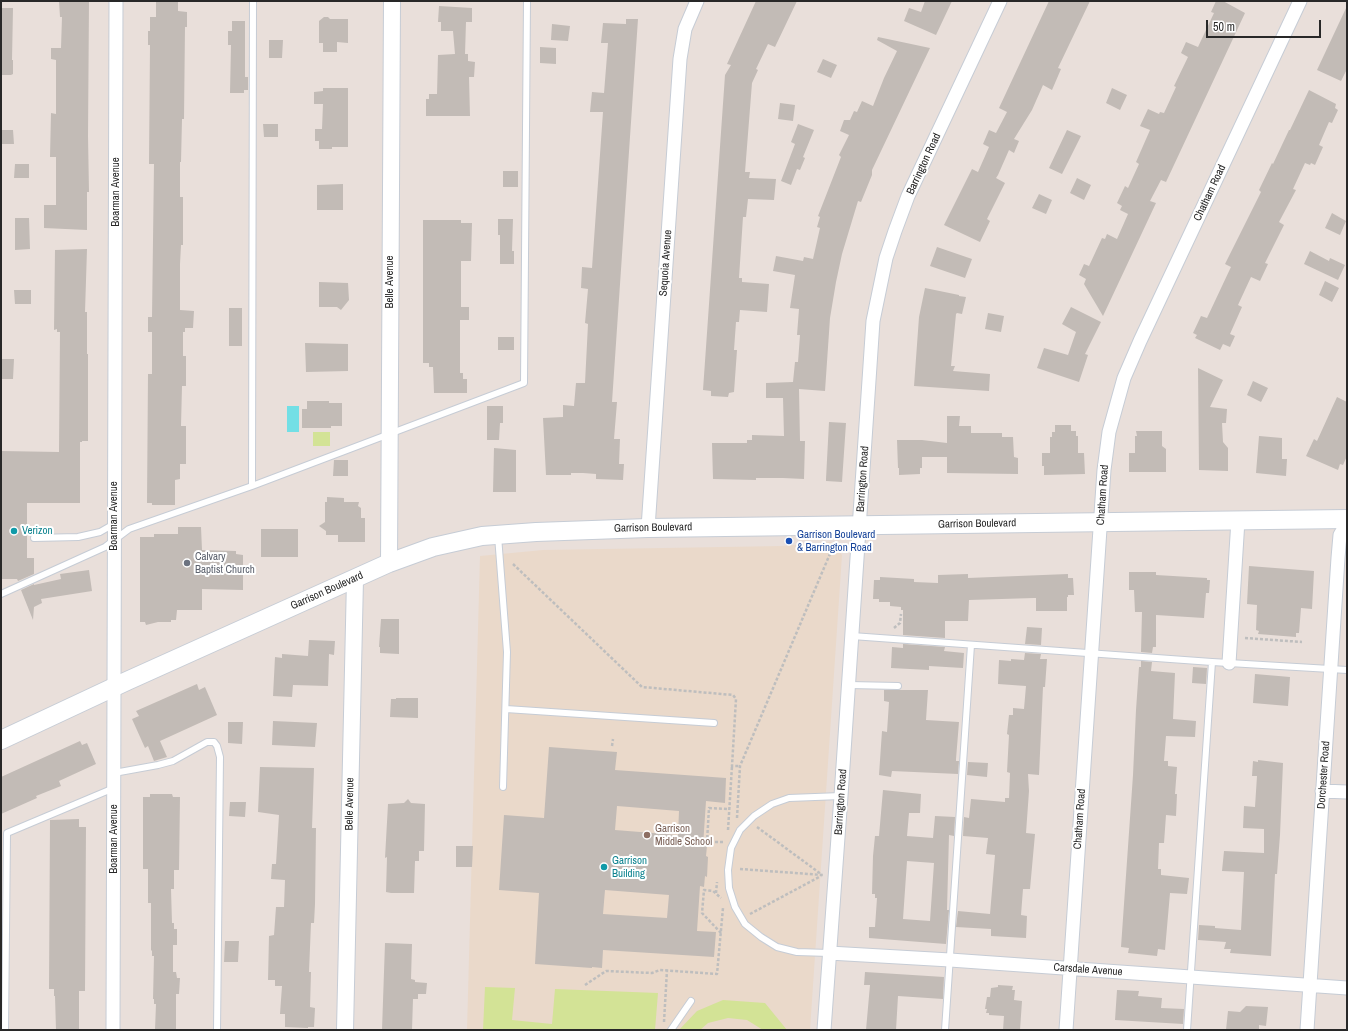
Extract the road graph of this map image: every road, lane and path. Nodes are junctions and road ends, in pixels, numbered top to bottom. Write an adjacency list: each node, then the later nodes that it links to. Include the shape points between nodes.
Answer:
1 (116, 1): 14 (street, Boarman Avenue)
2 (254, 1): 9 (lane)
3 (392, 1): 8 (street, Belle Avenue)
4 (527, 1): 8 (lane, via 524,383)
5 (697, 1): 16 (street, Sequoia Avenue, via 685,29 680,58)
6 (1000, 1): 15 (street, Barrington Road, via 908,196 886,258 873,321)
7 (1300, 1): 12 (street, Chatham Road, via 1124,378 1109,432)
8 (389, 435): 9 (lane); 21 (street, Belle Avenue)
9 (252, 486): 19 (lane, via 129,529)
10 (1347, 519): 11 (main road, Garrison Boulevard)
11 (1238, 520): 12 (main road, Garrison Boulevard); 33 (street)
12 (1101, 522): 15 (main road, Garrison Boulevard); 31 (street, Chatham Road)
13 (1347, 523): 34 (street, Dorchester Road, via 1340,535)
14 (114, 524): 18 (lane, via 100,532 78,537); 19 (street, Boarman Avenue)
15 (860, 525): 16 (main road, Garrison Boulevard); 27 (street, Barrington Road)
16 (648, 528): 17 (main road, Garrison Boulevard)
17 (498, 534): 21 (main road, Garrison Boulevard, via 463,539); 39 (lane, via 507,652)
18 (34, 538)
19 (114, 540): 24 (lane, via 105,547); 38 (street, Boarman Avenue)
20 (835, 542): 45 (path)
21 (389, 563): 23 (main road, Garrison Boulevard)
22 (513, 564): 44 (path, via 642,687 733,695 736,698)
23 (355, 579): 38 (main road, Garrison Boulevard); 74 (street, Belle Avenue)
24 (1, 594)
25 (901, 614): 26 (path, via 900,623)
26 (888, 628)
27 (852, 636): 30 (lane); 36 (street, Barrington Road)
28 (1243, 638): 29 (path)
29 (1302, 642)
30 (971, 645): 31 (lane); 62 (lane)
31 (1092, 654): 32 (lane); 63 (street, Chatham Road)
32 (1212, 662): 33 (lane); 65 (lane)
33 (1229, 663): 34 (lane)
34 (1330, 670): 35 (lane); 49 (street, Dorchester Road)
35 (1347, 670)
36 (849, 685): 37 (lane); 51 (street, Barrington Road)
37 (898, 686)
38 (115, 687): 42 (main road, Garrison Boulevard); 46 (street, Boarman Avenue)
39 (506, 709): 40 (lane); 47 (lane)
40 (714, 723)
41 (612, 739): 43 (path)
42 (1, 740)
43 (612, 746)
44 (732, 766): 45 (path); 52 (path)
45 (740, 766): 53 (path)
46 (114, 773): 48 (street, Boarman Avenue); 73 (lane, via 173,761 207,742 214,742 217,746 220,757)
47 (503, 787)
48 (114, 788): 71 (lane, via 7,834); 72 (street, Boarman Avenue)
49 (1322, 791): 50 (street); 67 (street, Dorchester Road)
50 (1347, 792)
51 (841, 796): 61 (street, Barrington Road); 61 (lane, via 789,798 772,804 754,816 740,830 731,848 728,870 729,888 735,907 745,924 777,947 797,952)
52 (729, 809): 55 (path); 56 (path, via 709,808 707,842)
53 (736, 824)
54 (757, 827): 58 (path)
55 (728, 831)
56 (726, 842)
57 (740, 869): 58 (path)
58 (823, 875): 59 (path)
59 (748, 915)
60 (721, 933): 60 (path, via 702,913 704,890 713,891 724,901); 64 (path, via 717,974)
61 (829, 953): 62 (street, Carsdale Avenue); 76 (street, Barrington Road)
62 (950, 960): 63 (street, Carsdale Avenue); 77 (lane)
63 (1070, 968): 65 (street, Carsdale Avenue); 78 (street, Chatham Road)
64 (667, 970): 66 (path, via 652,973 606,971); 70 (path)
65 (1190, 977): 67 (street, Carsdale Avenue); 79 (lane)
66 (585, 985)
67 (1310, 986): 68 (street, Carsdale Avenue); 80 (street, Dorchester Road)
68 (1347, 988)
69 (691, 1001): 75 (lane)
70 (664, 1022)
71 (4, 1030)
72 (113, 1030)
73 (218, 1030)
74 (345, 1030)
75 (671, 1030)
76 (824, 1030)
77 (945, 1030)
78 (1066, 1030)
79 (1187, 1030)
80 (1307, 1030)

